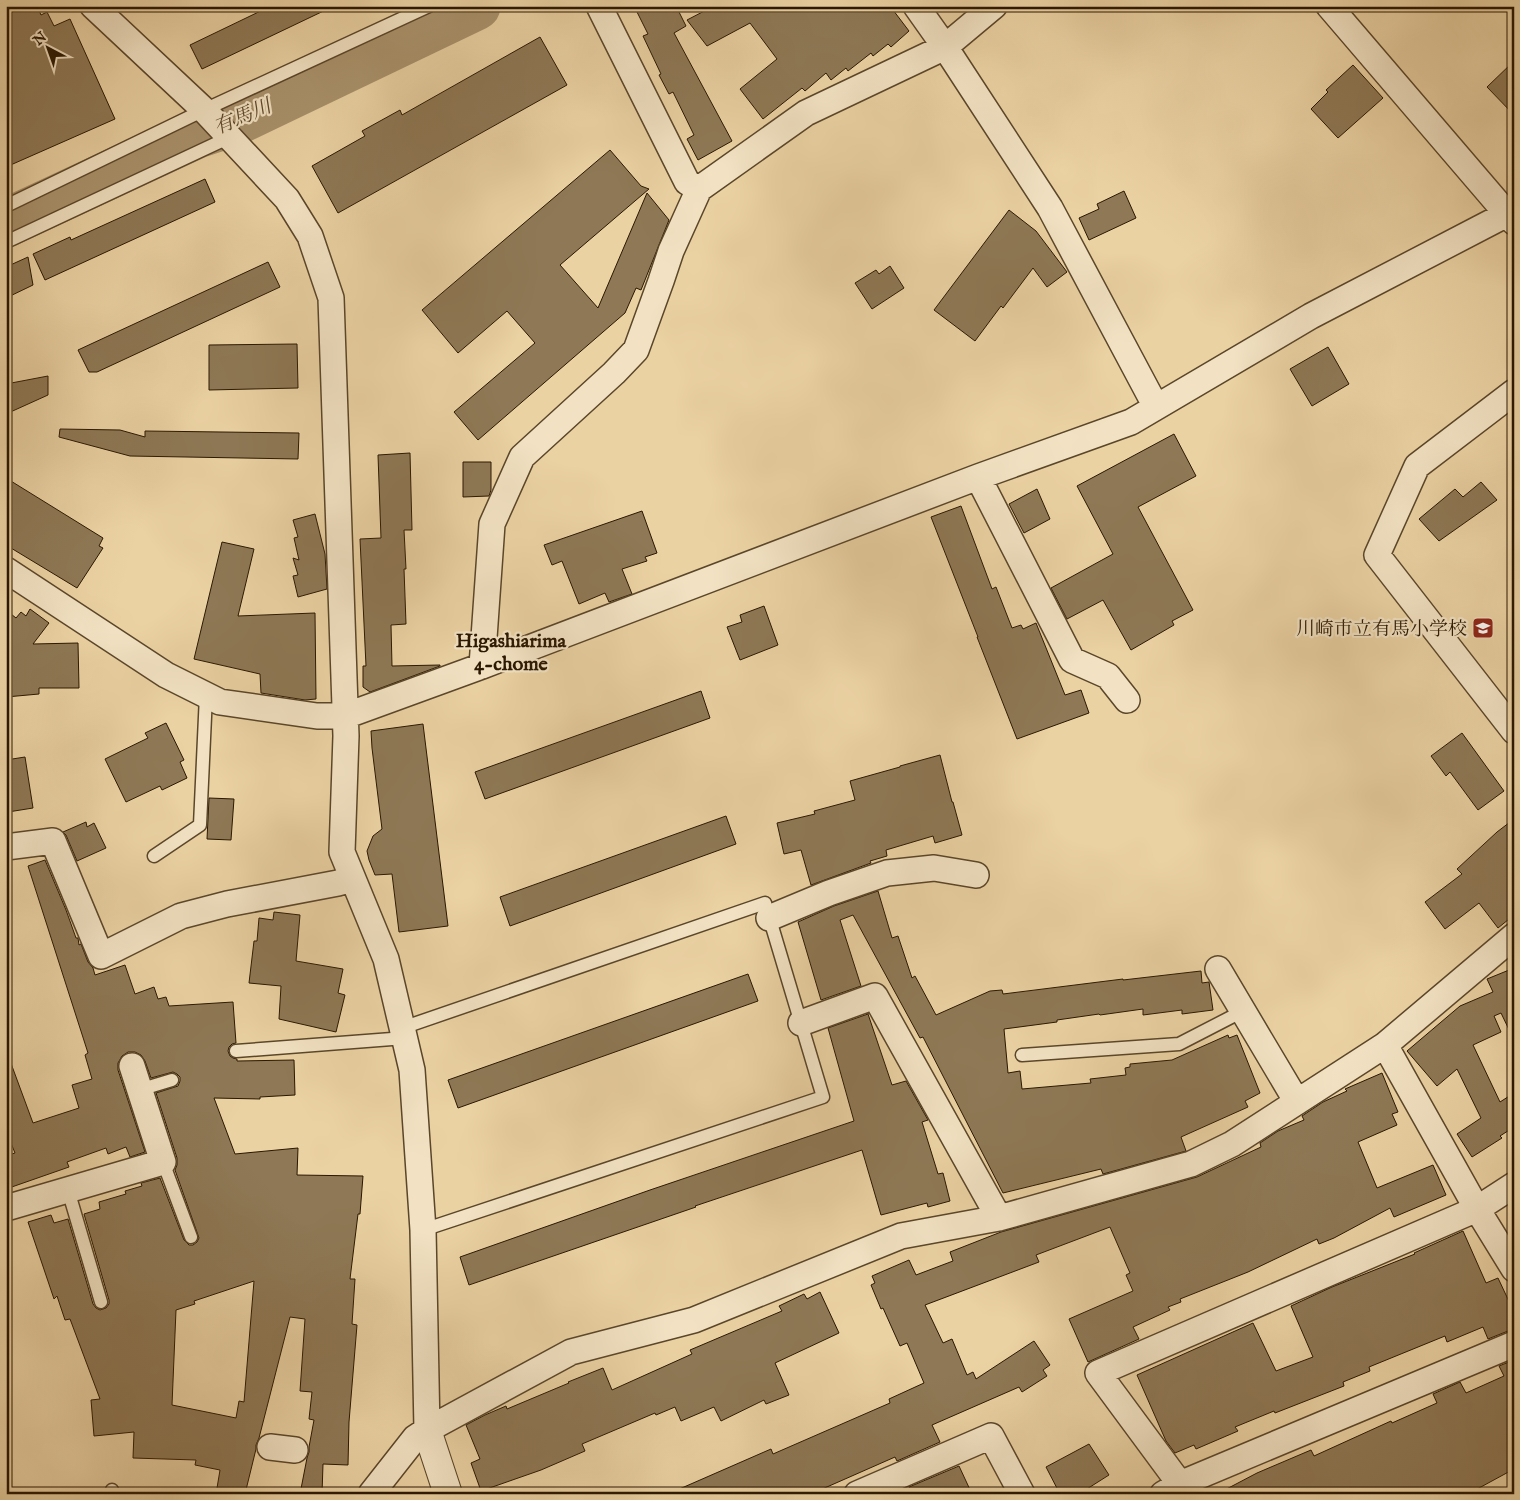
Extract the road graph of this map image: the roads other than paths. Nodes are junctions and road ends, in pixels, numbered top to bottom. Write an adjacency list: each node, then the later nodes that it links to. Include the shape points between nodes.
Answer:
1 (93, 6): 8 (street)
2 (429, 6): 8 (lane)
3 (599, 6): 10 (street, via 687,182)
4 (916, 6): 7 (street)
5 (994, 6): 7 (street)
6 (1329, 6): 12 (street)
7 (945, 47): 10 (street, via 806,113); 15 (street, via 1050,208)
8 (205, 111): 9 (street); 11 (lane)
9 (229, 136): 13 (lane); 21 (street, via 287,198 310,236 331,298)
10 (699, 189): 18 (street, via 670,251 636,350 522,457 492,524)
11 (6, 206)
12 (1510, 218): 15 (street, via 1311,316)
13 (6, 242)
14 (1514, 392): 22 (street, via 1417,466 1377,555)
15 (1156, 406): 16 (street, via 1131,422)
16 (978, 477): 18 (street); 20 (street, via 1072,660 1108,676)
17 (6, 570): 19 (street, via 166,675)
18 (482, 666): 21 (street)
19 (206, 695): 21 (street, via 220,702 317,716); 24 (lane, via 200,825)
20 (1127, 700)
21 (345, 716): 26 (street, via 342,852)
22 (1514, 731)
23 (6, 848): 26 (street, via 53,841 101,956 181,916)
24 (154, 856)
25 (976, 875): 27 (street, via 934,868 887,873)
26 (353, 878): 32 (street, via 386,959)
27 (769, 918): 31 (lane); 32 (lane, via 764,904)
28 (1514, 936): 33 (street)
29 (1218, 969): 30 (street)
30 (1243, 1011): 35 (lane, via 1178,1044); 39 (street)
31 (801, 1023): 45 (street, via 875,996); 46 (lane, via 823,1097)
32 (403, 1033): 34 (lane); 46 (street, via 412,1070)
33 (1385, 1045): 39 (street); 44 (street)
34 (236, 1051)
35 (1022, 1055)
36 (132, 1066): 38 (street)
37 (172, 1080): 38 (lane)
38 (140, 1090): 40 (street)
39 (1297, 1102): 45 (street, via 1232,1144 1191,1164)
40 (163, 1162): 42 (street); 47 (lane)
41 (1514, 1185): 44 (street)
42 (68, 1190): 43 (street); 49 (lane)
43 (6, 1208)
44 (1477, 1208): 48 (street); 54 (street, via 1098,1373)
45 (999, 1218): 51 (street, via 901,1236 694,1320 571,1352)
46 (423, 1230): 51 (street)
47 (191, 1237)
48 (1514, 1269)
49 (101, 1302)
50 (1514, 1344): 54 (street)
51 (427, 1430): 55 (street, via 416,1438); 56 (street)
52 (270, 1447): 53 (street)
53 (295, 1450)
54 (1172, 1489)
55 (370, 1494)
56 (448, 1494)
57 (857, 1494): 58 (street, via 991,1436)
58 (1022, 1494)

